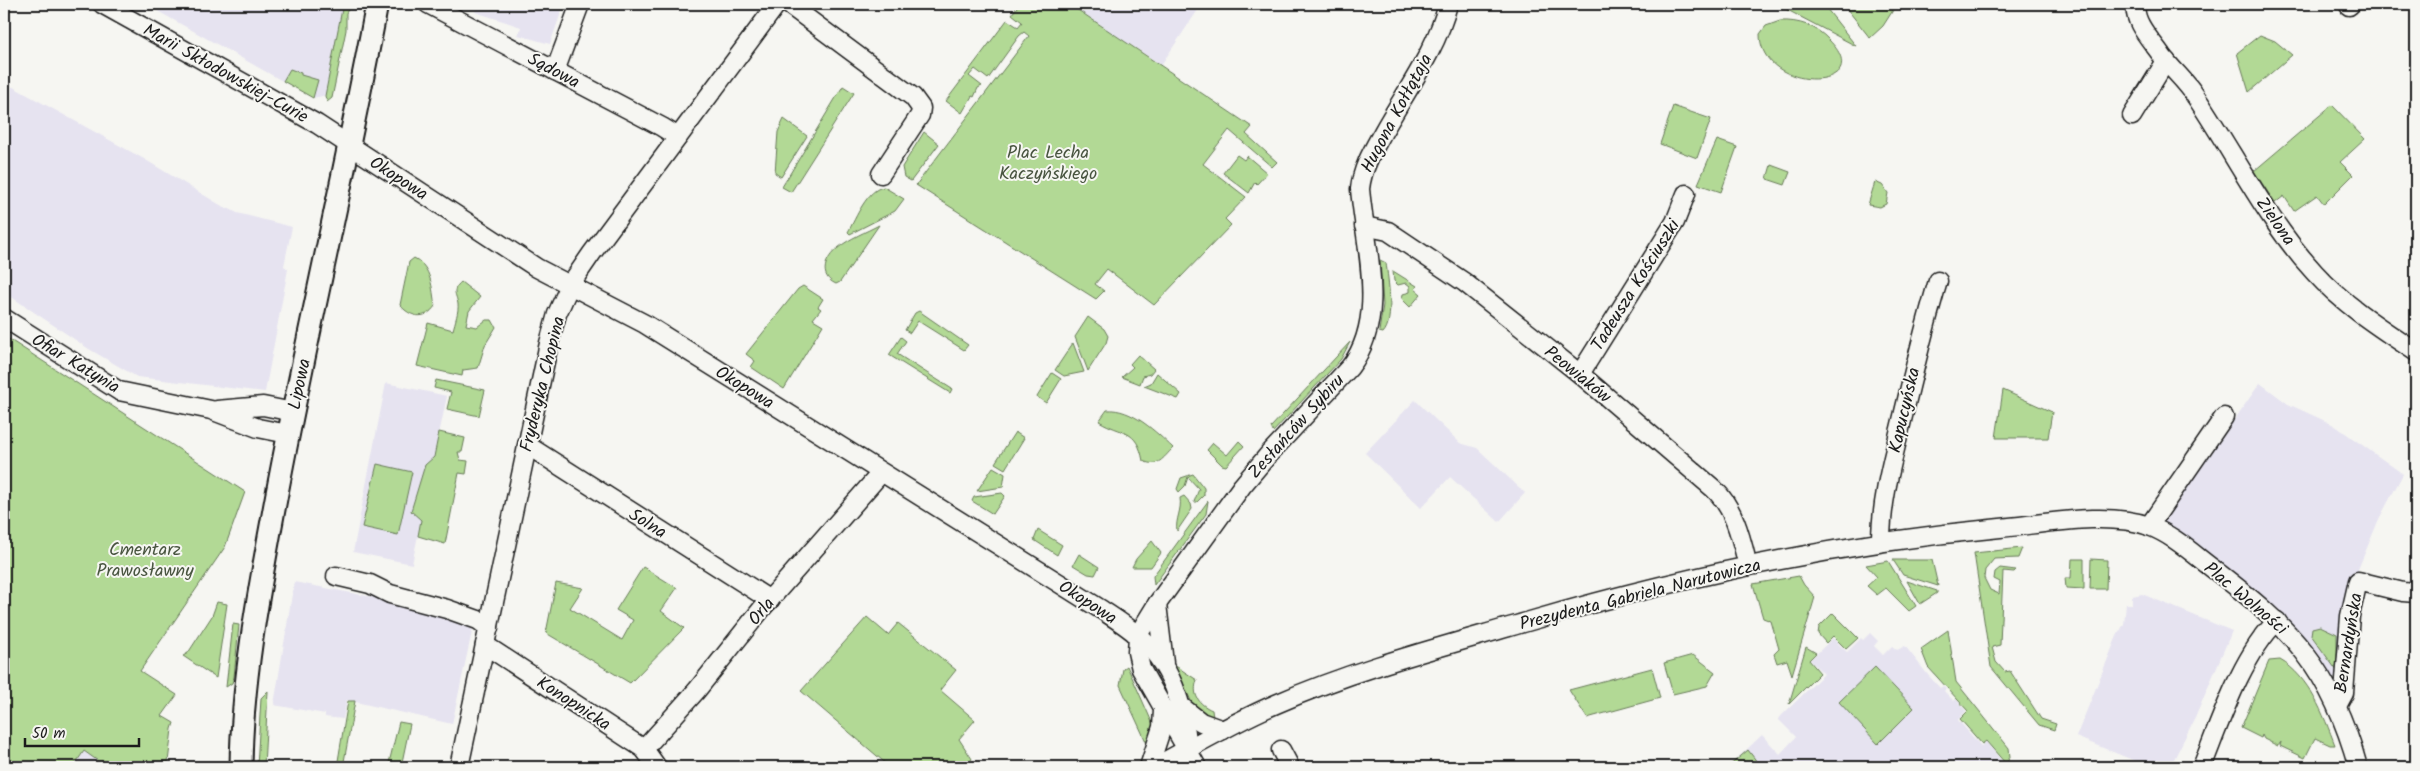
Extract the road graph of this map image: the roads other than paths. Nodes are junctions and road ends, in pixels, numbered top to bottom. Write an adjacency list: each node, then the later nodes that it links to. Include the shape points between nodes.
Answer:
1 (102, 4): 13 (street, Marii Skłodowskiej-Curie)
2 (377, 4): 13 (street, Lipowa)
3 (580, 4): 10 (street)
4 (777, 4): 12 (street, Fryderyka Chopina)
5 (788, 4): 14 (street, via 906,92 921,108 920,115)
6 (1448, 4): 16 (street, Hugona Kołłątaja, via 1437,36 1362,174 1360,189)
7 (2136, 4): 9 (street, Zielona, via 2134,11 2138,20)
8 (430, 5): 10 (street, Sądowa)
9 (2166, 61): 11 (street); 20 (street, Zielona, via 2196,96 2262,202 2314,272 2363,317)
10 (555, 71): 12 (street, Sądowa)
11 (2132, 116)
12 (678, 137): 18 (street, Fryderyka Chopina)
13 (349, 145): 18 (street, Okopowa, via 536,268); 23 (street, Lipowa)
14 (881, 174)
15 (1686, 194): 21 (street, Tadeusza Kościuszki, via 1675,222)
16 (1364, 226): 21 (street, Peowiaków, via 1388,231 1419,250); 34 (street, Zesłańców Sybiru, via 1372,306 1370,324 1360,352 1242,486)
17 (1938, 281): 29 (street, Kapucyńska, via 1891,465)
18 (570, 285): 26 (street, Fryderyka Chopina, via 549,343); 27 (street, Okopowa, via 645,324)
19 (4, 318): 22 (street, Ofiar Katynia, via 119,391)
20 (2416, 352)
21 (1580, 374): 30 (street, Peowiaków, via 1719,494 1734,519)
22 (211, 410): 23 (street, Ofiar Katynia, via 263,406); 25 (street, Ofiar Katynia, via 258,428)
23 (293, 412): 25 (street, Lipowa)
24 (2224, 417): 28 (street)
25 (288, 434): 48 (street, Lipowa, via 252,640)
26 (527, 445): 33 (street, Solna); 36 (street, Fryderyka Chopina)
27 (881, 474): 33 (street, Orla); 37 (street, Okopowa)
28 (2149, 526): 29 (street, Prezydenta Gabriela Narutowicza, via 2104,519); 35 (street, Plac Wolności, via 2176,540)
29 (1881, 542): 30 (street, Prezydenta Gabriela Narutowicza)
30 (1748, 566): 44 (street, Prezydenta Gabriela Narutowicza, via 1553,615 1399,660 1301,693)
31 (336, 576): 36 (street, via 447,609 478,620)
32 (2416, 592): 41 (street, Bernardyńska, via 2358,581 2350,616 2344,693)
33 (770, 600): 45 (street, Orla)
34 (1157, 604): 37 (street, Zesłańców Sybiru); 39 (street)
35 (2277, 621): 40 (street, Plac Wolności, via 2312,661); 55 (street, via 2247,662)
36 (489, 628): 38 (street, Fryderyka Chopina)
37 (1138, 635): 39 (street, Okopowa); 43 (street, via 1141,669)
38 (485, 645): 45 (street, Konopnicka); 49 (street, Fryderyka Chopina)
39 (1164, 664): 42 (street, Okopowa)
40 (2327, 687): 41 (street, Bernardyńska)
41 (2337, 706): 56 (street, Bernardyńska)
42 (1182, 707): 44 (street, via 1201,722); 46 (street, Okopowa)
43 (1163, 710): 46 (street); 51 (street, via 1162,727)
44 (1223, 730): 46 (street, Prezydenta Gabriela Narutowicza)
45 (644, 749): 50 (street, Konopnicka)
46 (1188, 749): 52 (street, Prezydenta Gabriela Narutowicza); 53 (street)
47 (1281, 750): 54 (street)
48 (241, 767)
49 (460, 767)
50 (657, 767)
51 (1149, 767)
52 (1155, 767)
53 (1197, 767)
54 (1290, 767)
55 (2202, 767)
56 (2358, 767)

